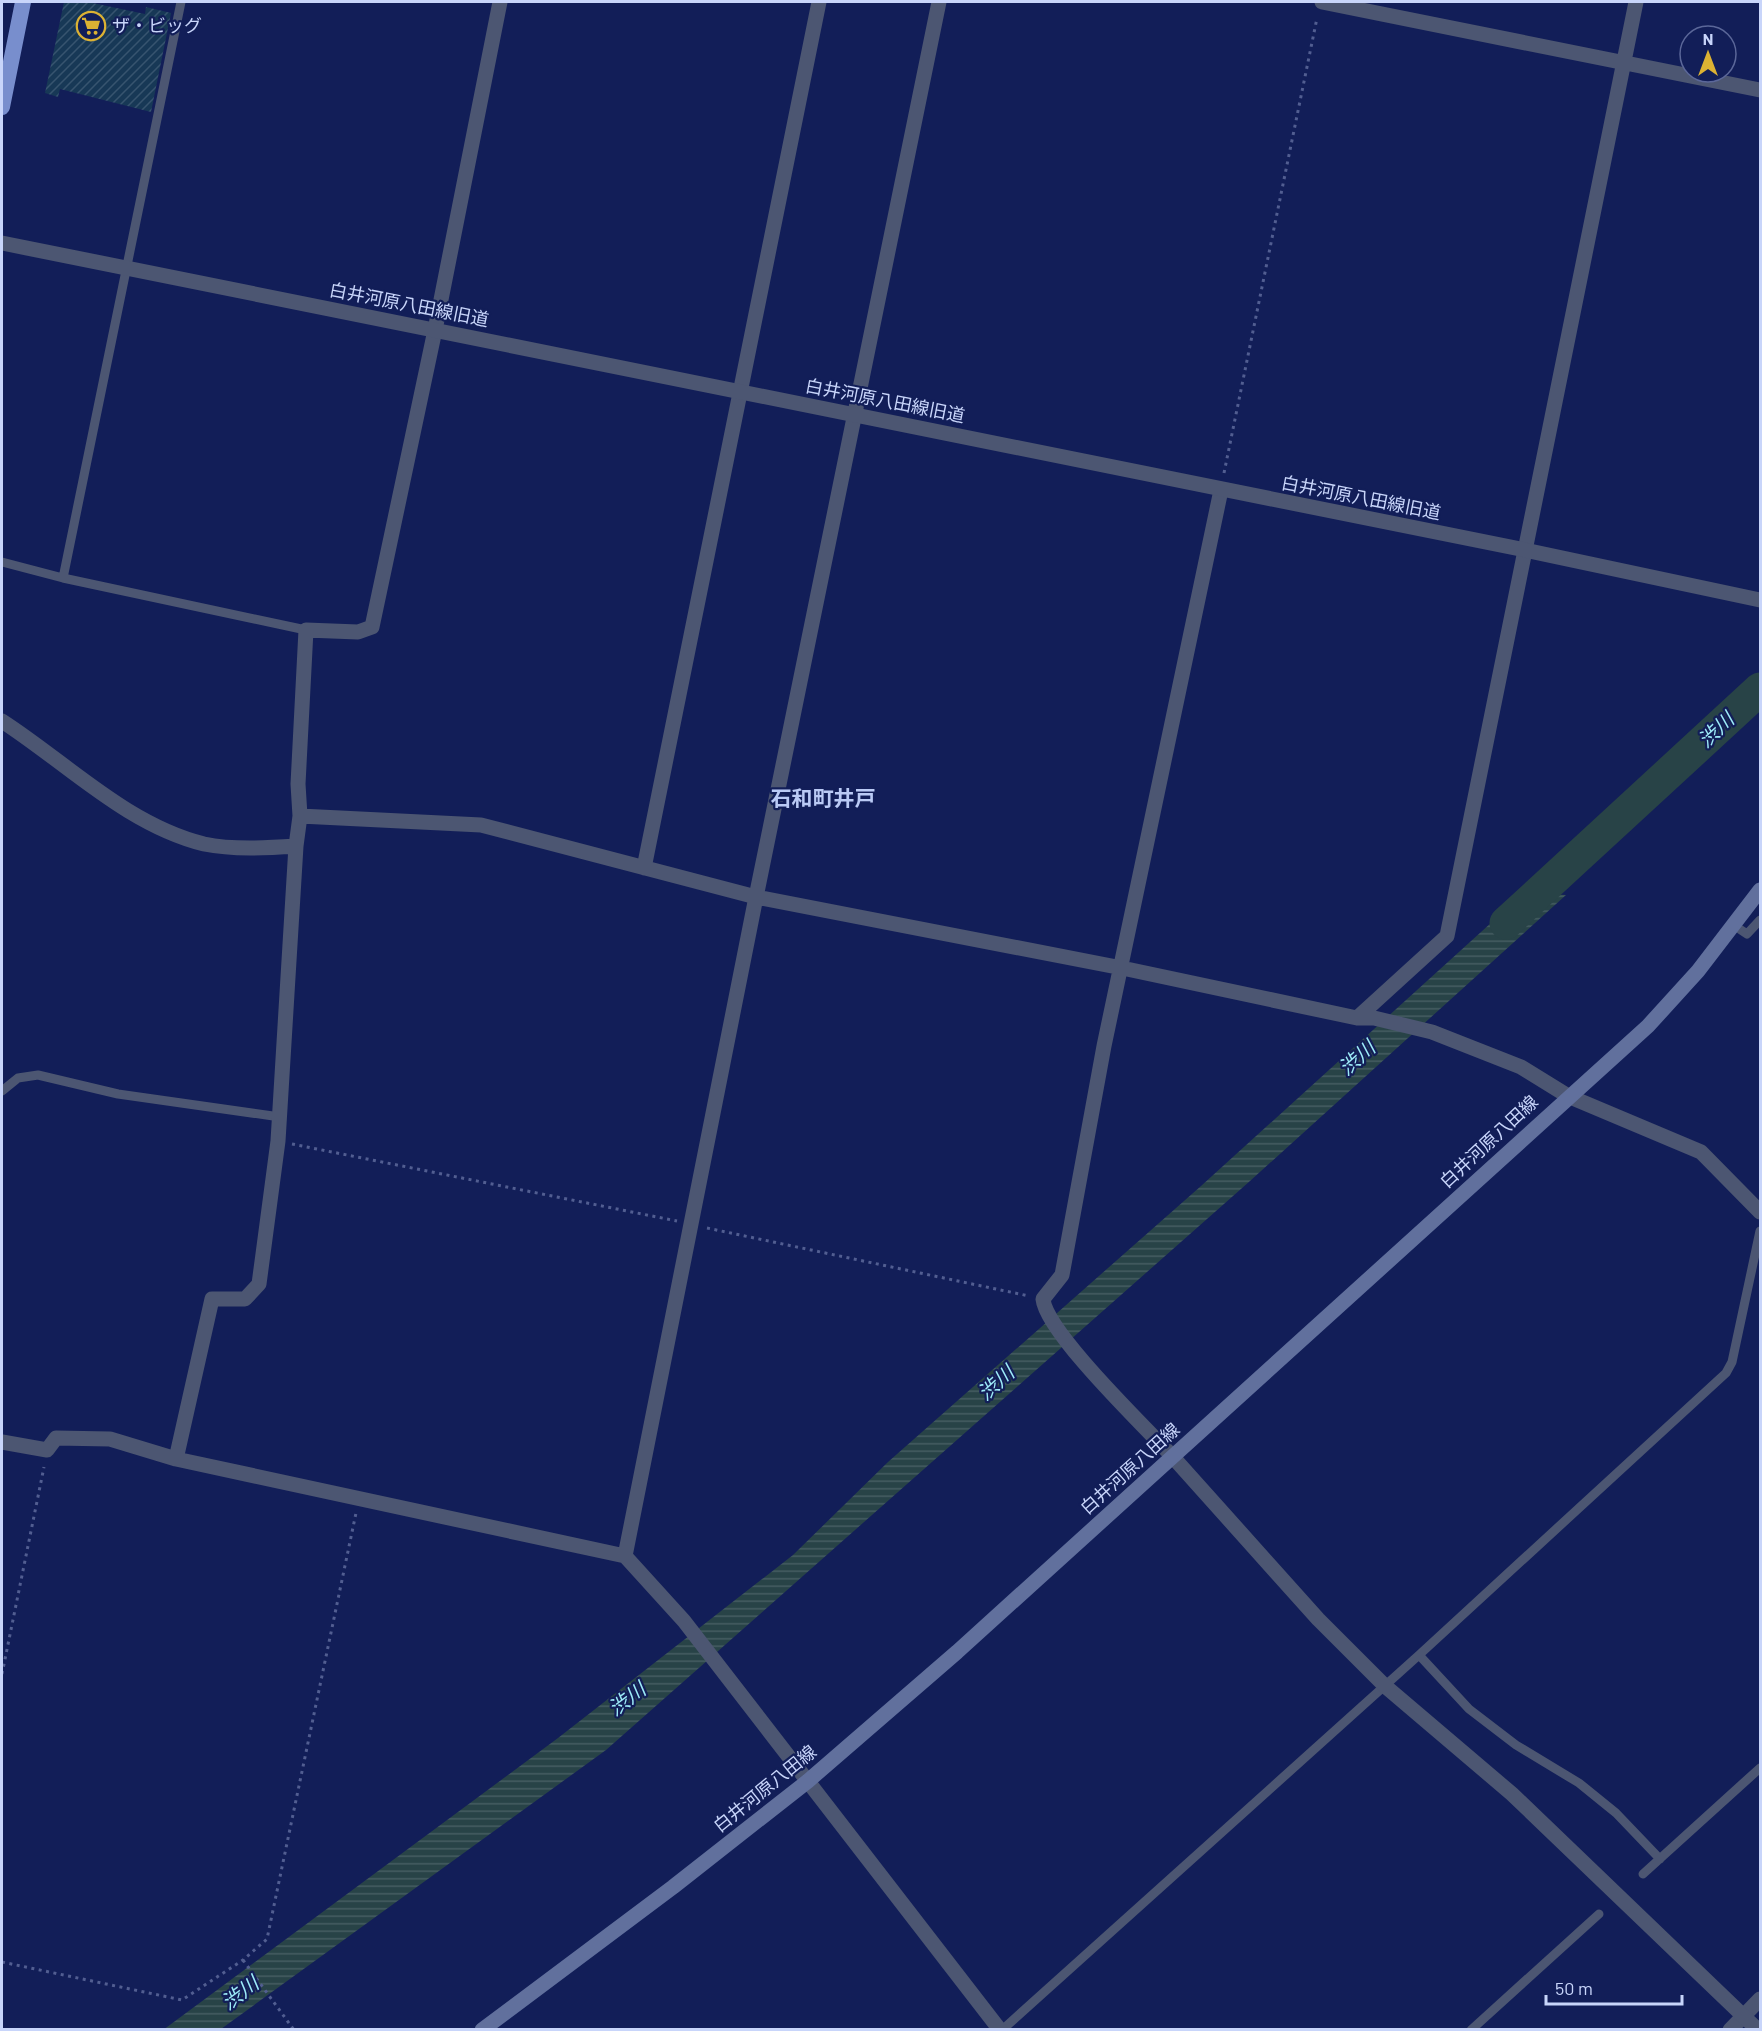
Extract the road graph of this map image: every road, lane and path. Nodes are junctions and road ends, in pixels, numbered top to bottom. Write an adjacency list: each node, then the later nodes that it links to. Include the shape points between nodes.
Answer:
1 (23, 2): 10 (highway)
2 (182, 2): 12 (lane)
3 (500, 2): 13 (street)
4 (819, 2): 14 (street)
5 (939, 2): 15 (street)
6 (1636, 2): 8 (street)
7 (1320, 7): 8 (street); 16 (path)
8 (1623, 62): 9 (street); 17 (street)
9 (1761, 90)
10 (2, 107)
11 (2, 243): 12 (street, 白井河原八田線旧道)
12 (127, 269): 13 (street, 白井河原八田線旧道); 19 (lane)
13 (435, 330): 14 (street, 白井河原八田線旧道); 21 (street, via 372,627 358,632)
14 (739, 392): 15 (street, 白井河原八田線旧道); 25 (street)
15 (855, 415): 16 (street, 白井河原八田線旧道); 27 (street)
16 (1221, 490): 17 (street, 白井河原八田線旧道); 30 (street)
17 (1525, 550): 20 (street, 白井河原八田線旧道); 31 (street, via 1447,936)
18 (2, 562): 19 (lane)
19 (63, 578): 21 (lane)
20 (1761, 600)
21 (306, 630): 23 (street, via 298,784)
22 (2, 721): 24 (street, via 114,801 186,838 207,844)
23 (300, 816): 24 (street); 25 (street, via 481,825)
24 (296, 846): 34 (street)
25 (644, 868): 27 (street)
26 (1761, 890): 29 (main road, 白井河原八田線)
27 (756, 897): 30 (street); 37 (street)
28 (1761, 920): 29 (lane, via 1747,934)
29 (1735, 926): 33 (main road, 白井河原八田線, via 1648,1026)
30 (1122, 968): 31 (street); 39 (street, via 1062,1275)
31 (1357, 1018): 33 (street, via 1374,1018 1432,1032 1521,1066)
32 (2, 1091): 34 (lane, via 18,1078 38,1075 118,1094)
33 (1568, 1096): 36 (street, via 1701,1152); 42 (main road, 白井河原八田線)
34 (280, 1117): 35 (street)
35 (278, 1141): 37 (path); 43 (street, via 259,1284 245,1299 212,1299)
36 (1761, 1212)
37 (691, 1224): 39 (path); 45 (street)
38 (1761, 1231): 46 (lane, via 1732,1362 1726,1373)
39 (1043, 1304): 42 (street, via 1079,1356)
40 (2, 1442): 41 (street)
41 (47, 1450): 43 (street, via 56,1438 78,1436 110,1439); 47 (path)
42 (1172, 1456): 48 (street, via 1318,1619); 50 (main road, 白井河原八田線, via 957,1652)
43 (176, 1459): 44 (street)
44 (359, 1499): 45 (street); 55 (path, via 267,1939)
45 (625, 1556): 50 (street, via 684,1621)
46 (1419, 1655): 48 (lane); 51 (lane, via 1469,1709 1516,1745 1579,1782 1616,1813)
47 (2, 1674)
48 (1385, 1686): 57 (street, via 1512,1794); 60 (lane)
49 (1761, 1768): 51 (lane)
50 (808, 1781): 59 (main road, 白井河原八田線); 60 (street)
51 (1660, 1859): 52 (lane)
52 (1643, 1874)
53 (1599, 1914): 61 (lane)
54 (2, 1962): 55 (path, via 182,2001)
55 (245, 1962): 58 (path)
56 (1761, 1999): 57 (street)
57 (1744, 2017): 62 (street); 63 (street)
58 (294, 2030)
59 (482, 2030)
60 (1001, 2030)
61 (1470, 2030)
62 (1730, 2030)
63 (1758, 2030)

